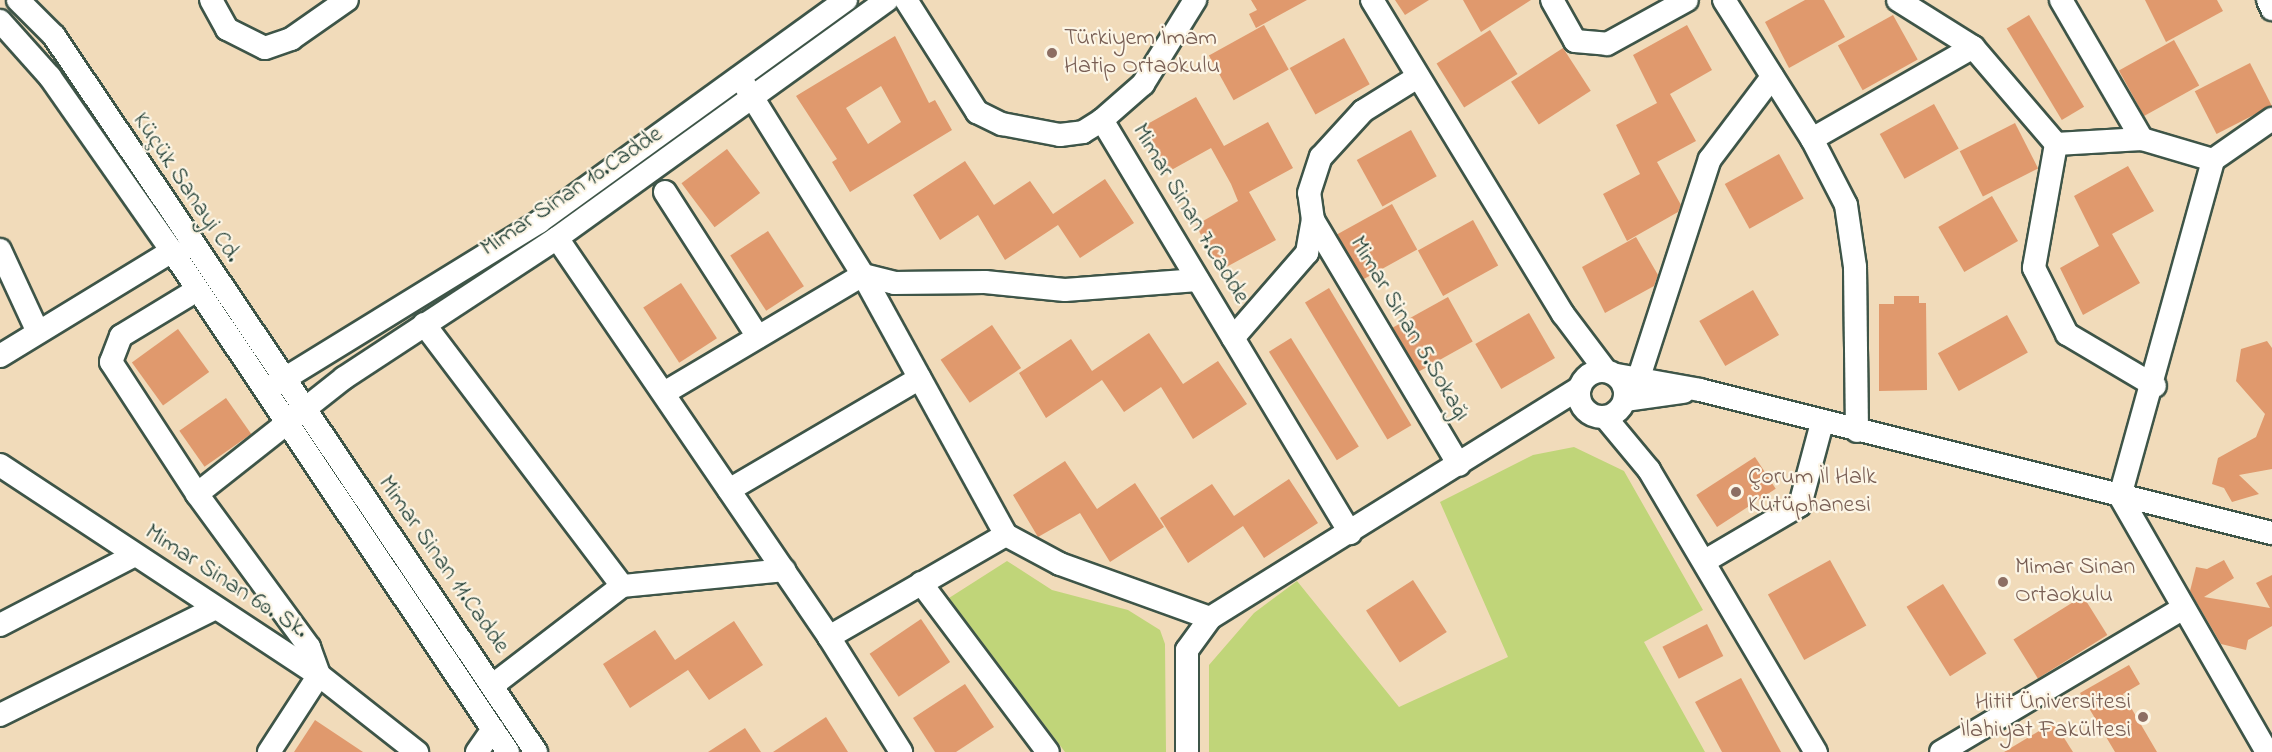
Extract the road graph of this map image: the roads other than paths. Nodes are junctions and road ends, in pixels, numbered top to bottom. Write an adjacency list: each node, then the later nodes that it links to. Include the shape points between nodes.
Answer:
1 (18, 0): 45 (street, Küçük Sanayi Cd., via 54,36)
2 (211, 0): 3 (street, via 227,29 265,48 291,39)
3 (347, 0)
4 (846, 0): 20 (street, Mimar Sinan 10.Cadde)
5 (886, 0): 21 (street, Mimar Sinan 10.Cadde)
6 (906, 0): 23 (street, Mimar Sinan 7.Cadde, via 977,112 1002,124 1060,135 1083,132)
7 (1195, 0): 23 (street, via 1143,84)
8 (1372, 0): 19 (street)
9 (1552, 0): 10 (street, via 1575,41 1607,44)
10 (1687, 0)
11 (1724, 0): 18 (street)
12 (1898, 0): 17 (street)
13 (2061, 0): 25 (street)
14 (2268, 0): 15 (street)
15 (2272, 9)
16 (0, 21): 32 (street, Küçük Sanayi Cd., via 50,77)
17 (1973, 47): 24 (street); 26 (street)
18 (1772, 77): 24 (street); 42 (street, via 1710,159)
19 (1416, 78): 29 (street, via 1363,111 1321,157 1309,193); 36 (street)
20 (741, 79): 21 (street); 45 (street, Mimar Sinan 10.Cadde, via 539,222)
21 (754, 99): 30 (street, Mimar Sinan 10.Cadde); 33 (street)
22 (2272, 119): 27 (street)
23 (1102, 120): 34 (street, Mimar Sinan 7.Cadde)
24 (1812, 139): 54 (street, via 1846,205 1855,267)
25 (2142, 139): 26 (street); 27 (street)
26 (2056, 144): 46 (street, via 2034,268 2067,334)
27 (2213, 160): 46 (street)
28 (665, 192): 39 (street)
29 (1313, 220): 40 (street, via 1307,253); 56 (street, Mimar Sinan 5.Sokağı)
30 (557, 238): 37 (street, Mimar Sinan 10.Cadde); 48 (street)
31 (0, 250): 38 (street)
32 (172, 251): 35 (street, Küçük Sanayi Cd.); 38 (street)
33 (863, 275): 34 (street, via 894,283 985,282 1065,290); 39 (street); 43 (street)
34 (1198, 280): 40 (street, Mimar Sinan 7.Cadde)
35 (197, 290): 45 (street, Küçük Sanayi Cd.); 58 (street, via 121,336 111,362)
36 (1563, 314): 42 (street); 44 (street)
37 (424, 324): 50 (street, Mimar Sinan 10.Cadde); 67 (street)
38 (37, 330): 41 (street)
39 (758, 337): 48 (street)
40 (1233, 338): 60 (street, Mimar Sinan 7.Cadde)
41 (0, 356)
42 (1620, 374): 44 (street); 47 (street); 49 (street)
43 (920, 378): 57 (street); 62 (street)
44 (1581, 384): 49 (street); 53 (street)
45 (272, 386): 50 (street, Küçük Sanayi Cd.); 52 (street, Küçük Sanayi Cd.)
46 (2155, 386): 59 (street)
47 (1700, 390): 49 (street); 51 (street)
48 (664, 393): 57 (street)
49 (1610, 409): 53 (street); 64 (street)
50 (303, 410): 52 (street, Mimar Sinan 10.Cadde); 74 (street, Mimar Sinan 11.Cadde)
51 (1822, 423): 54 (street); 64 (street, via 1800,505)
52 (285, 425): 58 (street, Mimar Sinan 10.Cadde); 76 (street, Mimar Sinan 11.Cadde)
53 (1522, 426): 56 (street)
54 (1857, 431): 59 (street)
55 (0, 465): 63 (street, Mimar Sinan 60. Sk.)
56 (1459, 465): 60 (street)
57 (729, 490): 65 (street)
58 (197, 494): 73 (street, via 309,647)
59 (2120, 496): 61 (street); 69 (street)
60 (1350, 533): 70 (street)
61 (2272, 533)
62 (1006, 535): 66 (street); 70 (street, via 1060,564)
63 (135, 555): 68 (street, Mimar Sinan 60. Sk.); 71 (street)
64 (1705, 561): 85 (street)
65 (784, 570): 67 (street); 72 (street)
66 (921, 583): 72 (street); 83 (street)
67 (622, 586): 74 (street)
68 (216, 608): 73 (street, Mimar Sinan 60. Sk.); 75 (street)
69 (2184, 608): 86 (street); 87 (street)
70 (1210, 618): 84 (street, via 1187,650)
71 (0, 625)
72 (829, 637): 82 (street)
73 (319, 675): 77 (street); 78 (street, Mimar Sinan 60. Sk.)
74 (493, 685): 81 (street, Mimar Sinan 11.Cadde)
75 (0, 715)
76 (493, 729): 79 (street); 80 (street, Mimar Sinan 11.Cadde)
77 (269, 752)
78 (417, 752)
79 (477, 752)
80 (508, 752)
81 (536, 752)
82 (901, 752)
83 (1048, 752)
84 (1187, 752)
85 (1816, 752)
86 (1941, 752)
87 (2267, 752)

